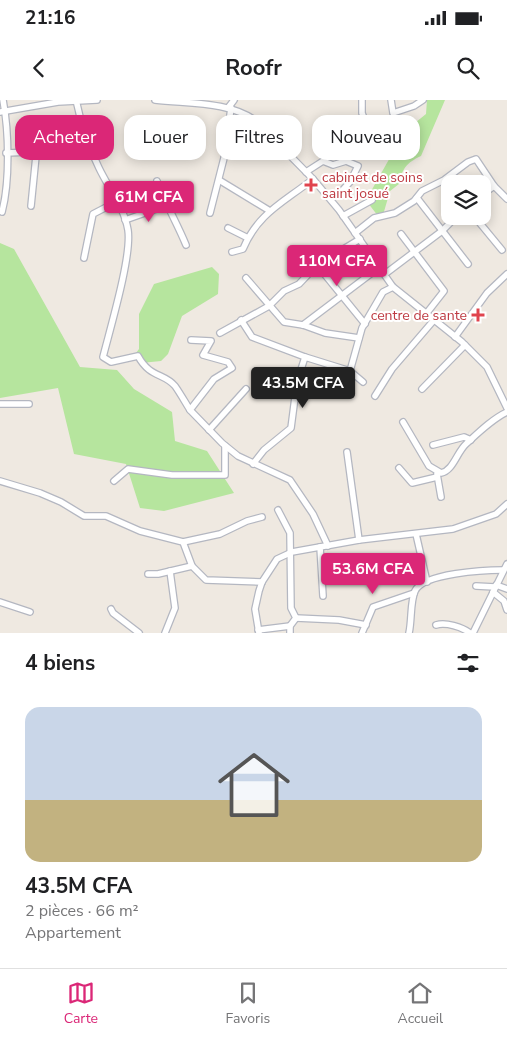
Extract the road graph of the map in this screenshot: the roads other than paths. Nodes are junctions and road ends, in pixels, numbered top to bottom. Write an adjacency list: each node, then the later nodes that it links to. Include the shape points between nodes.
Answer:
1 (3, 100): 11 (street)
2 (76, 100): 3 (street); 11 (street); 28 (street, via 84,133 99,169)
3 (97, 100)
4 (155, 100): 9 (street)
5 (234, 100): 10 (street)
6 (362, 100): 12 (street)
7 (391, 100): 8 (street, via 393,113)
8 (423, 100)
9 (185, 102): 10 (street)
10 (230, 108): 14 (street, via 246,113 256,121); 18 (street)
11 (2, 112): 13 (street)
12 (363, 115)
13 (6, 153): 29 (street, via 32,152 36,156); 32 (street, via 7,193)
14 (306, 172): 17 (street); 24 (street, via 323,161 333,165 346,161 358,166)
15 (451, 175): 16 (street, via 476,159)
16 (487, 175)
17 (314, 179): 31 (street); 34 (street)
18 (219, 180): 31 (street); 33 (street)
19 (157, 181): 30 (street)
20 (441, 182): 25 (street, via 422,191)
21 (491, 182): 22 (street)
22 (494, 186): 23 (street); 26 (street)
23 (491, 188)
24 (339, 194)
25 (416, 198): 39 (street, via 395,213 374,218); 40 (street)
26 (507, 199)
27 (372, 200): 34 (street)
28 (118, 201): 35 (street); 48 (street, via 93,214)
29 (31, 206)
30 (166, 206): 35 (street); 44 (street)
31 (270, 211): 42 (street)
32 (2, 212)
33 (210, 213)
34 (344, 216): 39 (street)
35 (125, 220): 78 (street, via 128,233 125,265 103,357 111,362 138,356 153,374 174,384)
36 (449, 225): 40 (street)
37 (481, 225): 45 (street)
38 (228, 228): 42 (street)
39 (355, 232): 43 (street)
40 (442, 232): 47 (street); 49 (street)
41 (402, 234): 47 (street)
42 (246, 238): 46 (street, via 243,249)
43 (360, 239): 50 (street); 51 (street)
44 (186, 245)
45 (502, 250)
46 (232, 252)
47 (415, 252): 52 (street); 58 (street, via 444,291)
48 (84, 258)
49 (468, 264)
50 (317, 265): 56 (street); 57 (street, via 299,284 284,290)
51 (381, 266): 52 (street); 56 (street)
52 (385, 274): 55 (street)
53 (507, 274): 64 (street, via 487,293)
54 (246, 278): 57 (street)
55 (393, 286): 58 (street); 61 (street, via 383,292)
56 (342, 296): 61 (street); 62 (street)
57 (269, 306): 59 (street); 62 (street, via 284,322)
58 (426, 314): 60 (street)
59 (241, 320): 63 (street); 68 (street, via 252,337)
60 (434, 320): 64 (street); 73 (street, via 392,369)
61 (364, 324): 65 (street)
62 (303, 325): 65 (street, via 326,333)
63 (220, 333)
64 (455, 337): 67 (street)
65 (359, 338): 69 (street)
66 (191, 340): 78 (street, via 210,341 203,355 228,362 232,368 214,379)
67 (465, 345): 72 (street); 74 (street, via 487,367)
68 (305, 357): 69 (street); 86 (street, via 296,382 291,428 264,450)
69 (350, 370): 70 (street)
70 (363, 382)
71 (246, 389): 81 (street)
72 (422, 389)
73 (375, 396)
74 (504, 396): 77 (street)
75 (0, 404): 76 (street)
76 (29, 404)
77 (507, 408)
78 (190, 410): 81 (street)
79 (507, 412): 82 (street)
80 (403, 422): 88 (street, via 428,466)
81 (209, 430): 84 (street)
82 (471, 440): 83 (street, via 464,438); 88 (street, via 449,469)
83 (433, 445)
84 (225, 446): 86 (street); 90 (street, via 225,475 172,475 128,469)
85 (347, 452): 96 (street)
86 (253, 464): 98 (street, via 290,480 313,514)
87 (399, 468): 88 (street, via 412,483)
88 (437, 475): 91 (street)
89 (0, 481): 97 (street, via 40,493 84,516 106,516 140,531)
90 (114, 481)
91 (441, 497)
92 (507, 504): 95 (street, via 496,514 453,529)
93 (278, 510): 100 (street, via 290,533)
94 (262, 517): 97 (street, via 220,534)
95 (416, 534): 96 (street); 107 (street)
96 (359, 540): 98 (street)
97 (183, 542): 102 (street)
98 (328, 546): 99 (street)
99 (320, 547): 100 (street); 112 (street)
100 (292, 552): 106 (street, via 277,559); 117 (street, via 291,608)
101 (507, 564): 103 (street)
102 (192, 566): 104 (street); 106 (street, via 206,580)
103 (503, 570): 107 (street, via 469,572); 109 (street)
104 (170, 571): 105 (street); 123 (street, via 175,608)
105 (148, 574)
106 (262, 582): 121 (street, via 255,609)
107 (427, 582): 111 (street)
108 (476, 586): 109 (street)
109 (495, 588): 110 (street); 115 (street); 127 (street)
110 (507, 589)
111 (414, 593): 118 (street, via 373,607); 126 (street)
112 (323, 596)
113 (0, 602): 116 (street)
114 (111, 609): 122 (street)
115 (507, 610)
116 (30, 612)
117 (296, 618): 118 (street); 120 (street)
118 (366, 625): 125 (street)
119 (436, 625): 127 (street)
120 (290, 626): 121 (street); 124 (street)
121 (259, 631)
122 (138, 633)
123 (165, 633)
124 (290, 633)
125 (362, 633)
126 (409, 633)
127 (471, 633)

